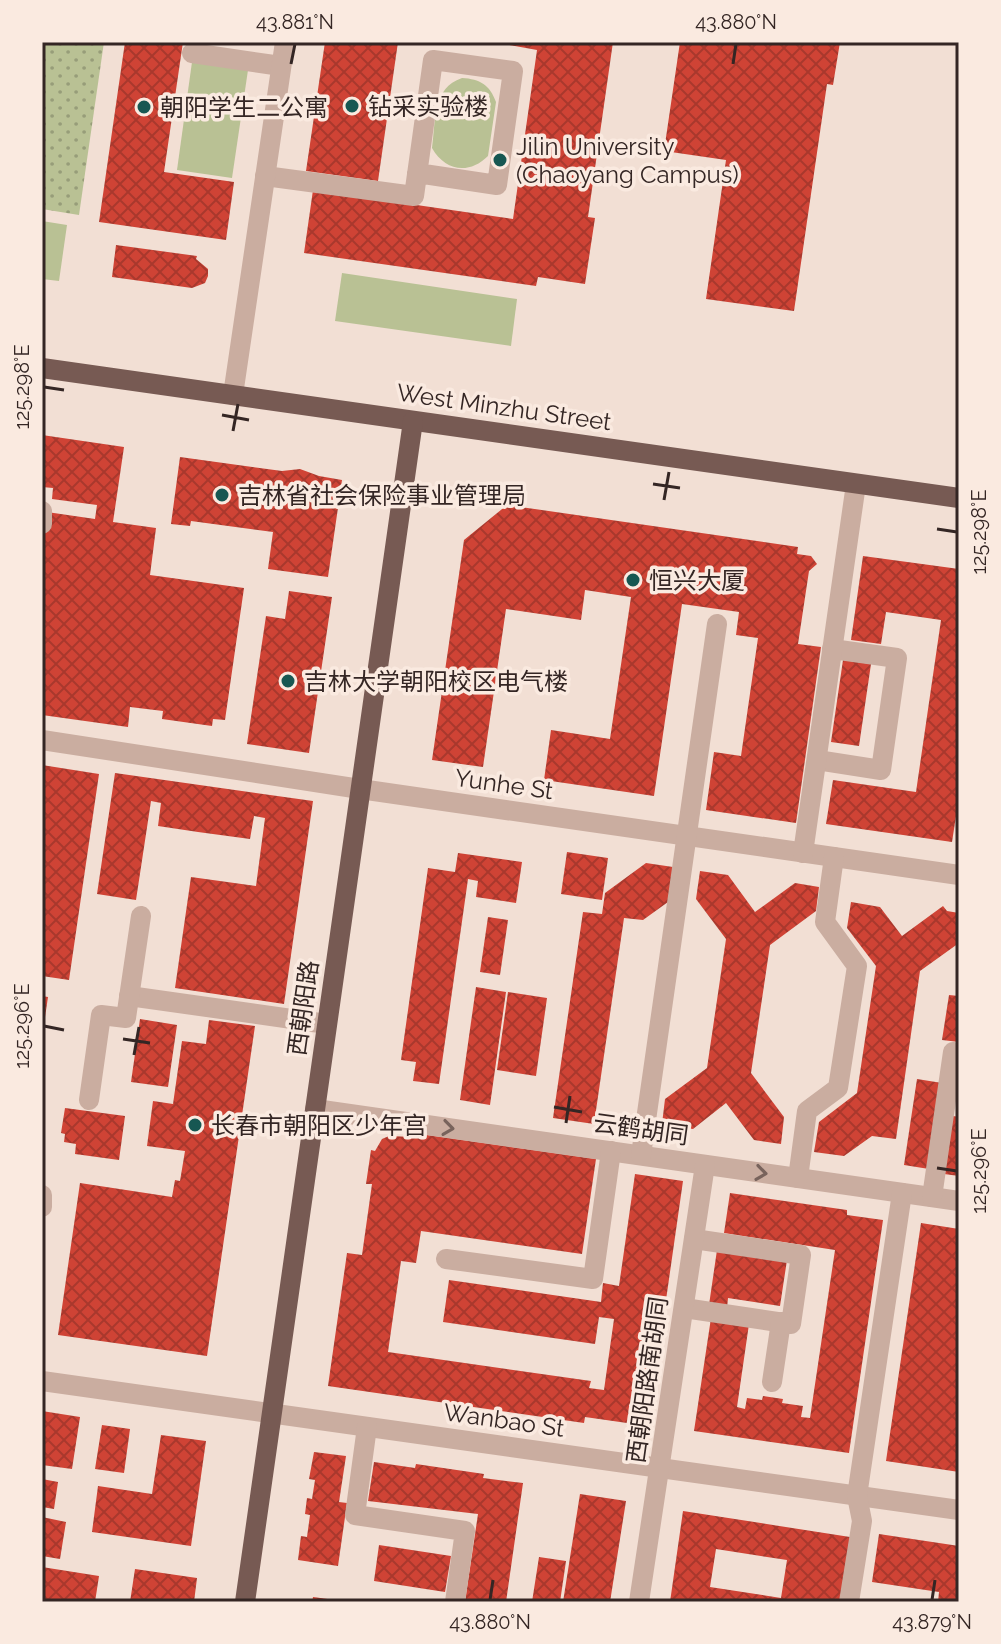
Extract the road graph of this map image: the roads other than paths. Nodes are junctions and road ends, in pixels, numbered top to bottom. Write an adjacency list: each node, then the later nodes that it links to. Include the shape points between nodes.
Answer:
1 (285, 42): 3 (street)
2 (192, 53): 3 (street)
3 (281, 66): 5 (street)
4 (417, 173): 4 (street, via 433,60 513,71 497,185); 5 (street, via 414,196)
5 (265, 176): 7 (street)
6 (42, 368): 7 (main road, West Minzhu Street)
7 (233, 395): 8 (main road, West Minzhu Street)
8 (413, 421): 9 (main road, West Minzhu Street); 17 (main road, 西朝阳路)
9 (856, 484): 10 (main road, West Minzhu Street); 14 (street)
10 (959, 498)
11 (42, 511): 12 (street)
12 (42, 524)
13 (717, 624): 18 (street)
14 (832, 649): 16 (street); 16 (street, via 897,658 881,770)
15 (42, 740): 17 (street, Yunhe St)
16 (817, 760): 19 (street)
17 (360, 789): 18 (street, Yunhe St); 24 (main road, 西朝阳路)
18 (687, 836): 19 (street, Yunhe St); 29 (street)
19 (803, 853): 20 (street, Yunhe St)
20 (834, 857): 21 (street, Yunhe St); 31 (street, via 825,922 857,966 838,1088 807,1111)
21 (959, 875)
22 (141, 916): 23 (street)
23 (129, 996): 24 (street); 26 (street, via 126,1018 101,1015)
24 (327, 1024): 27 (main road, 西朝阳路)
25 (953, 1052): 34 (street)
26 (89, 1100)
27 (315, 1109): 28 (street, 云鹤胡同, one-way to 28); 43 (main road, 西朝阳路)
28 (611, 1151): 29 (street, 云鹤胡同); 38 (street, via 593,1279)
29 (641, 1155): 30 (street, 云鹤胡同)
30 (705, 1165): 31 (street, 云鹤胡同, one-way to 31); 37 (street, 西朝阳路南胡同)
31 (798, 1178): 32 (street, 云鹤胡同)
32 (902, 1193): 34 (street, 云鹤胡同); 46 (street)
33 (42, 1195): 36 (street)
34 (932, 1197): 35 (street, 云鹤胡同)
35 (959, 1201)
36 (42, 1207)
37 (694, 1239): 39 (street, 西朝阳路南胡同); 40 (street, via 801,1255 791,1324)
38 (446, 1259)
39 (684, 1308): 40 (street); 45 (street, 西朝阳路南胡同)
40 (781, 1322): 42 (street)
41 (42, 1381): 43 (street, Wanbao St)
42 (772, 1382)
43 (272, 1413): 44 (street, Wanbao St); 48 (main road, 西朝阳路)
44 (367, 1427): 45 (street, Wanbao St); 49 (street, via 355,1515 465,1531)
45 (660, 1468): 46 (street, Wanbao St); 50 (street, 西朝阳路南胡同)
46 (857, 1496): 47 (street, Wanbao St); 51 (street, via 862,1521)
47 (959, 1510)
48 (245, 1602)
49 (455, 1602)
50 (639, 1602)
51 (849, 1602)

